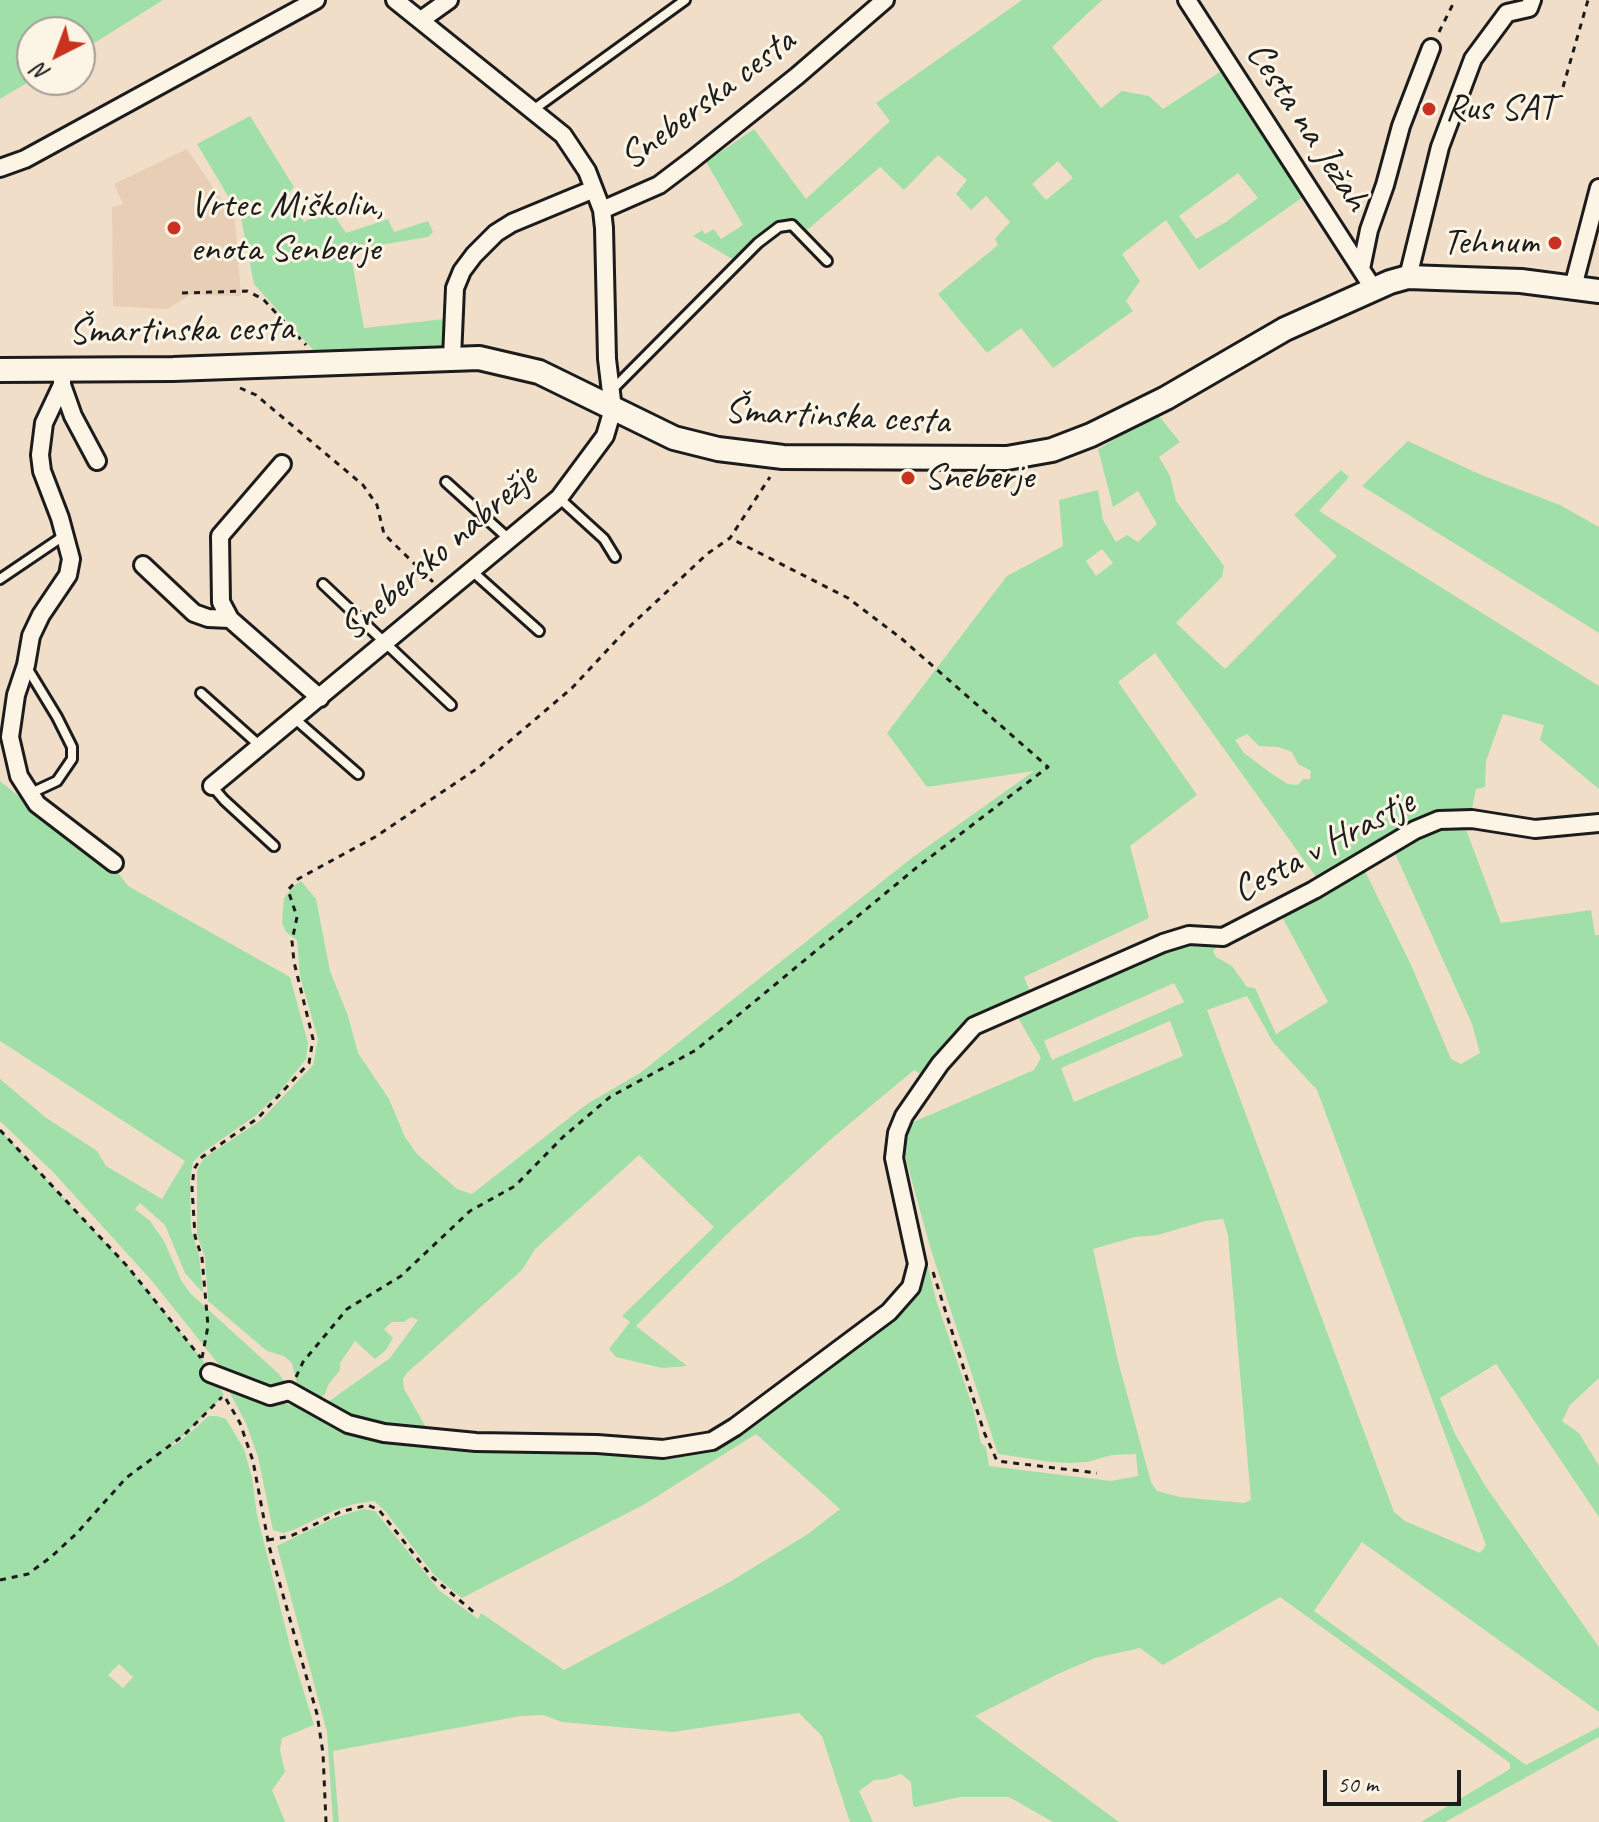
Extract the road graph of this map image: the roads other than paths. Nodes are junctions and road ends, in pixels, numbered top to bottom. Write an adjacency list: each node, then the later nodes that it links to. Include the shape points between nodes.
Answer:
1 (316, 0): 11 (street, via 39,152)
2 (395, 0): 8 (street, Sneberska cesta)
3 (449, 0): 8 (street)
4 (685, 0): 10 (lane)
5 (885, 0): 14 (street, Sneberska cesta, via 659,185)
6 (1187, 0): 17 (street, Cesta na Ježah)
7 (1532, 0): 16 (street, via 1529,8 1507,13 1473,59 1440,147)
8 (421, 20): 10 (street, Sneberska cesta)
9 (1431, 48): 17 (street, via 1369,230)
10 (533, 110): 13 (street, Sneberska cesta, via 563,135)
11 (0, 168)
12 (1599, 188): 18 (street)
13 (594, 189): 14 (street, Sneberska cesta); 20 (street, via 512,223 474,255 455,288)
14 (602, 210): 23 (street, Sneberska cesta)
15 (827, 261): 23 (lane, via 792,225 779,227)
16 (1408, 277): 17 (main road, Šmartinska cesta); 18 (main road, Šmartinska cesta)
17 (1367, 278): 23 (main road, Šmartinska cesta, via 1122,421 1052,450 1007,458 783,457 718,449 685,441)
18 (1573, 287): 19 (main road, Šmartinska cesta)
19 (1599, 291)
20 (452, 358): 22 (main road, Šmartinska cesta); 23 (main road, Šmartinska cesta, via 479,358 539,372)
21 (0, 370): 22 (main road, Šmartinska cesta)
22 (62, 377): 24 (street, via 73,416); 28 (street, via 44,423 40,455)
23 (612, 400): 27 (street, Snebersko nabrežje, via 605,436)
24 (97, 461)
25 (282, 464): 35 (street, via 220,536 221,602)
26 (446, 482): 29 (lane)
27 (559, 498): 29 (street, Snebersko nabrežje); 30 (lane, via 604,539)
28 (66, 535): 33 (lane); 38 (street, via 68,575 31,636)
29 (510, 540): 32 (street, Snebersko nabrežje)
30 (615, 557)
31 (143, 565): 35 (street, via 194,613)
32 (473, 572): 36 (lane); 37 (street, Snebersko nabrežje)
33 (0, 579)
34 (323, 584): 37 (lane)
35 (230, 619): 40 (street)
36 (539, 631)
37 (384, 642): 40 (street, Snebersko nabrežje); 41 (lane)
38 (26, 665): 46 (street, via 10,737); 46 (lane, via 72,747 72,759 57,781)
39 (201, 693): 43 (lane)
40 (320, 698): 42 (street, Snebersko nabrežje)
41 (451, 705)
42 (294, 718): 43 (street, Snebersko nabrežje); 44 (lane)
43 (259, 745): 45 (street, Snebersko nabrežje)
44 (358, 774)
45 (212, 786): 48 (lane, Snebersko nabrežje)
46 (29, 794): 49 (street)
47 (1599, 823): 50 (street, Cesta v Hrastje, via 1535,829 1472,819 1439,820 1223,937 1189,935 1163,943 974,1026 904,1116 897,1133 894,1158 917,1264 911,1287 889,1312 712,1441 663,1449 384,1433 348,1424 289,1391 270,1396)
48 (274, 846)
49 (114, 863)
50 (206, 1366)

